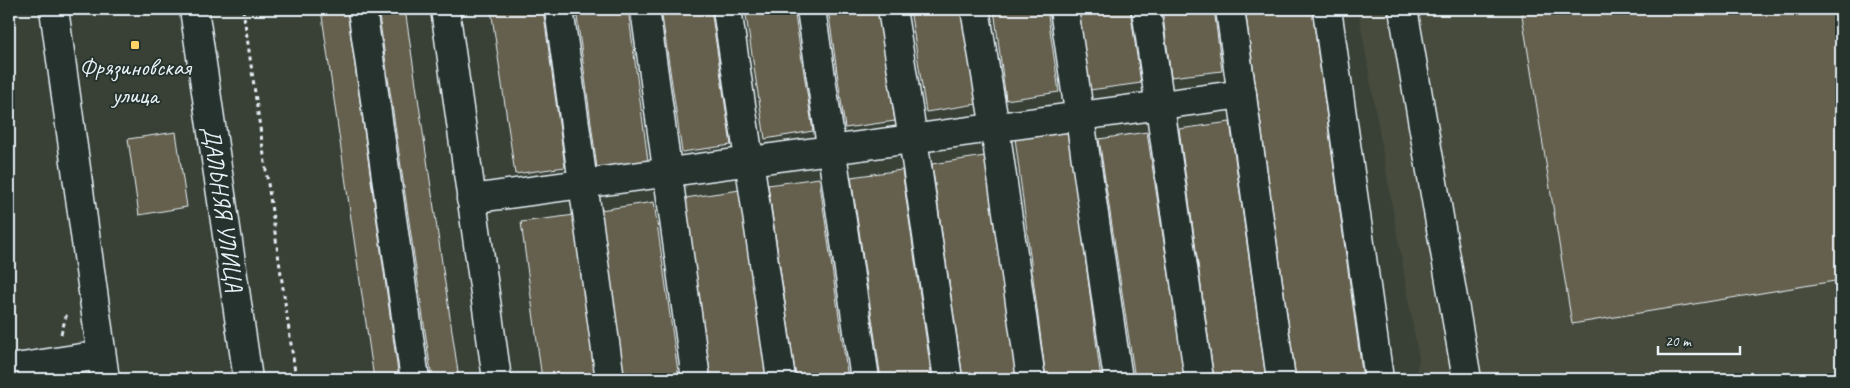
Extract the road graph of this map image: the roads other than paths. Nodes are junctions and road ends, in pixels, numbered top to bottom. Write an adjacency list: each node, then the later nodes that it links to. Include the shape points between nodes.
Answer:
1 (54, 9): 26 (street)
2 (194, 9): 28 (street, ДАЛЬНЯЯ УЛИЦА)
3 (362, 9): 29 (street)
4 (445, 9): 25 (street)
5 (559, 9): 24 (street)
6 (645, 9): 23 (street)
7 (727, 9): 22 (street)
8 (811, 9): 21 (street)
9 (892, 9): 20 (street)
10 (975, 9): 19 (street)
11 (1064, 9): 18 (street)
12 (1146, 9): 17 (street)
13 (1230, 9): 16 (street)
14 (1327, 9): 40 (street)
15 (1403, 9): 41 (street)
16 (1242, 94): 17 (street); 39 (street)
17 (1160, 106): 18 (street); 38 (street)
18 (1080, 116): 19 (street); 37 (street)
19 (995, 128): 20 (street); 36 (street)
20 (913, 139): 21 (street); 35 (street)
21 (832, 150): 22 (street); 34 (street)
22 (750, 162): 23 (street); 33 (street)
23 (667, 173): 24 (street); 32 (street)
24 (584, 184): 25 (street); 31 (street)
25 (471, 200): 30 (street)
26 (103, 367): 27 (street)
27 (9, 369)
28 (248, 379)
29 (415, 379)
30 (497, 379)
31 (610, 379)
32 (696, 379)
33 (782, 379)
34 (865, 379)
35 (948, 379)
36 (1031, 379)
37 (1118, 379)
38 (1199, 379)
39 (1281, 379)
40 (1379, 379)
41 (1467, 379)

